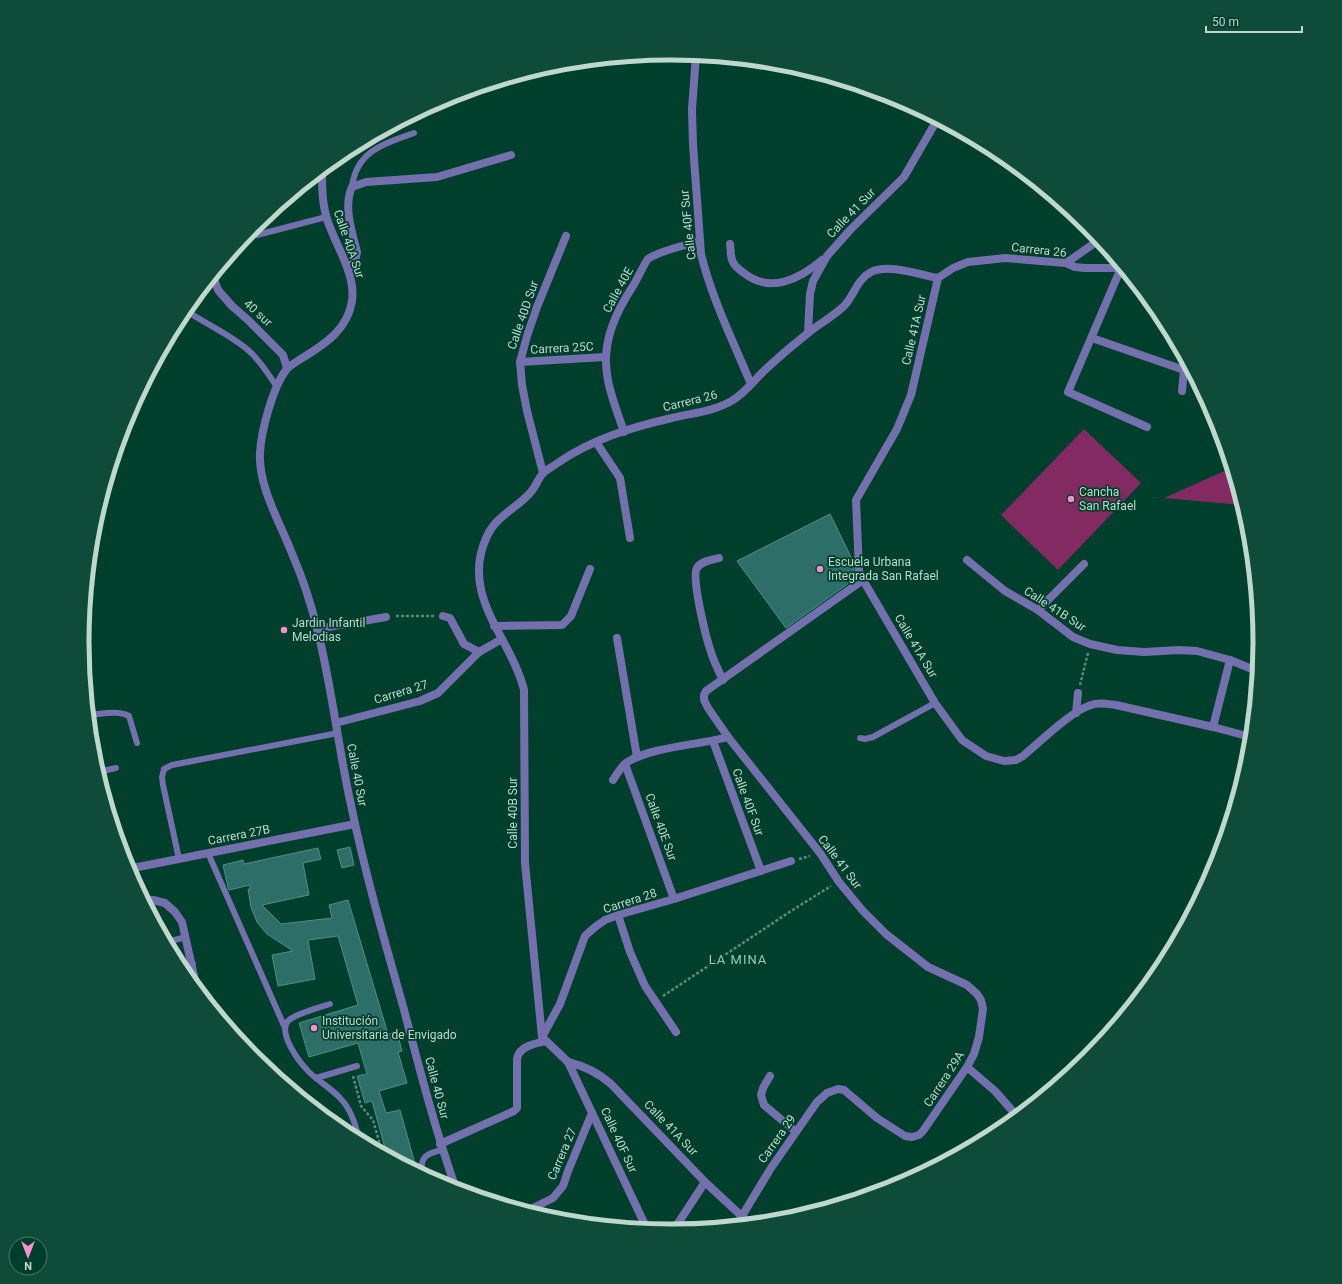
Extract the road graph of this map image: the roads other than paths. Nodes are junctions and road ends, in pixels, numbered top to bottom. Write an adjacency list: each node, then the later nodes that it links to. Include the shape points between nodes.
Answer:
1 (696, 61): 10 (street, Calle 40F Sur, via 692,145)
2 (935, 124): 13 (street, Calle 41 Sur, via 904,177)
3 (414, 132): 6 (lane, via 376,148 367,155 358,166)
4 (511, 155): 6 (street, via 437,177 366,182)
5 (322, 176): 7 (street, Calle 40A Sur, via 322,197)
6 (352, 187): 16 (street, via 348,208 357,252)
7 (326, 217): 8 (lane); 16 (street, Calle 40A Sur)
8 (257, 235)
9 (566, 236): 24 (street, Calle 40D Sur, via 537,307)
10 (700, 241): 23 (street, Calle 40E, via 647,260 619,310); 27 (street, Calle 40F Sur, via 705,267 726,325)
11 (1095, 243): 14 (street)
12 (730, 244): 13 (street, via 731,258 736,266 748,276 765,283 783,282 805,273)
13 (827, 256): 21 (street, Calle 41 Sur, via 813,281)
14 (1066, 263): 15 (street, Carrera 26, via 1085,268); 18 (street, Carrera 26, via 1005,258 968,262)
15 (1117, 268)
16 (348, 270): 25 (street, Calle 40A Sur, via 352,285 352,301 349,313 340,328 327,342)
17 (1120, 272): 22 (street)
18 (938, 278): 21 (street, Carrera 26, via 894,269 872,271 861,279 844,306); 40 (street, Calle 41A Sur, via 911,395 894,434 856,500 859,572)
19 (215, 281): 25 (street, 40 sur, via 218,290 232,306 283,355)
20 (191, 314): 28 (lane, via 228,335 249,351)
21 (808, 332): 27 (street, Carrera 26)
22 (1092, 338): 26 (street); 30 (street, via 1068,392)
23 (605, 357): 24 (street, Carrera 25C); 31 (street, Calle 40E, via 607,374)
24 (520, 362): 33 (street, Calle 40D Sur, via 527,411)
25 (287, 368): 28 (street, Calle 40 Sur)
26 (1184, 370): 29 (street)
27 (752, 384): 31 (street, Carrera 26, via 735,399 719,407 641,425)
28 (277, 387): 45 (street, Calle 40 Sur, via 265,424 260,454 262,479 294,558)
29 (1182, 391)
30 (1147, 427)
31 (624, 432): 32 (street, Carrera 26)
32 (596, 442): 33 (street, Carrera 26); 34 (street, via 620,478)
33 (543, 473): 37 (street, Carrera 26, via 530,493 492,528 487,536)
34 (630, 538)
35 (719, 558): 51 (street, via 699,565 695,576 710,649)
36 (967, 560): 41 (street, Calle 41B Sur, via 1005,591)
37 (480, 562): 44 (street, Calle 40B Sur, via 481,590)
38 (1084, 564): 41 (street)
39 (590, 569): 44 (street, via 571,616 562,625)
40 (863, 580): 51 (street); 53 (street, Calle 41A Sur)
41 (1038, 610): 49 (street, Calle 41B Sur, via 1073,637 1090,644 1137,652 1197,651)
42 (443, 616): 48 (street, via 450,618 464,644)
43 (386, 617): 45 (street)
44 (494, 626): 47 (street, Calle 40B Sur)
45 (317, 629): 56 (street, Calle 40 Sur)
46 (617, 638): 64 (street)
47 (502, 639): 48 (street, Carrera 27); 87 (street, Calle 40B Sur, via 521,676 524,690 525,863)
48 (479, 652): 56 (street, Carrera 27, via 438,693 420,701)
49 (1230, 660): 50 (street, Calle 41B Sur); 57 (street)
50 (1252, 669)
51 (723, 680): 60 (street, Calle 41 Sur, via 706,691 704,700)
52 (1078, 693): 54 (street)
53 (935, 703): 54 (street, Calle 41A Sur, via 962,740 986,756 1004,761 1016,760 1023,756); 61 (lane, via 873,737)
54 (1076, 712): 57 (street, Calle 41A Sur, via 1102,703)
55 (94, 715): 63 (lane, via 118,713 129,716)
56 (336, 723): 58 (street, Calle 40 Sur)
57 (1213, 727): 59 (street, Calle 41A Sur)
58 (338, 733): 69 (street, Calle 40 Sur); 71 (lane, via 172,765 164,770 163,785)
59 (1245, 736)
60 (728, 737): 62 (street); 83 (street, Calle 41 Sur, via 863,911 886,934 928,967 967,985)
61 (860, 738)
62 (713, 741): 64 (street); 74 (street, Calle 40F Sur)
63 (137, 744)
64 (637, 757): 65 (street)
65 (625, 764): 68 (street); 75 (street, Calle 40E Sur)
66 (116, 768): 67 (lane)
67 (104, 771)
68 (613, 780)
69 (355, 824): 70 (street, Carrera 27B); 98 (street, Calle 40 Sur)
70 (208, 853): 71 (street, Carrera 27B); 85 (lane)
71 (179, 859): 73 (street, Carrera 27B)
72 (790, 862): 74 (street, Carrera 28)
73 (134, 868)
74 (761, 871): 75 (street, Carrera 28)
75 (674, 899): 77 (street, Carrera 28)
76 (150, 901): 78 (street, via 165,903 175,912 182,922)
77 (618, 916): 86 (street, via 645,986); 87 (street, Carrera 28, via 605,920 585,936)
78 (186, 937): 79 (lane); 80 (street)
79 (172, 941)
80 (192, 964): 81 (lane); 82 (street)
81 (187, 965)
82 (194, 975)
83 (981, 1000): 90 (street, Carrera 29A, via 983,1009 979,1037)
84 (330, 1004): 85 (lane, via 292,1018 286,1023)
85 (285, 1028): 92 (lane, via 286,1036 301,1064)
86 (676, 1032)
87 (544, 1039): 88 (street); 98 (street, via 521,1049 518,1053 517,1108)
88 (568, 1062): 95 (street, Calle 40F Sur); 101 (street, Calle 41A Sur, via 604,1077)
89 (354, 1067): 92 (lane)
90 (967, 1067): 93 (street, Carrera 29A, via 923,1131 912,1137 905,1136 877,1118); 94 (street)
91 (770, 1076): 97 (street, via 763,1088 764,1105)
92 (316, 1078): 96 (lane, via 341,1098)
93 (844, 1090): 97 (street, Carrera 29, via 838,1089 828,1093 817,1102)
94 (1013, 1112)
95 (592, 1113): 102 (street, Carrera 27, via 563,1186 554,1198); 105 (street, Calle 40F Sur)
96 (357, 1131)
97 (796, 1132): 103 (street, Carrera 29)
98 (441, 1147): 99 (lane, via 425,1157); 100 (street, Calle 40 Sur)
99 (422, 1168)
100 (453, 1182)
101 (705, 1182): 103 (street, Calle 41A Sur); 106 (street)
102 (534, 1207)
103 (742, 1216): 104 (street, Calle 41A Sur)
104 (745, 1219)
105 (644, 1223)
106 (678, 1224)

